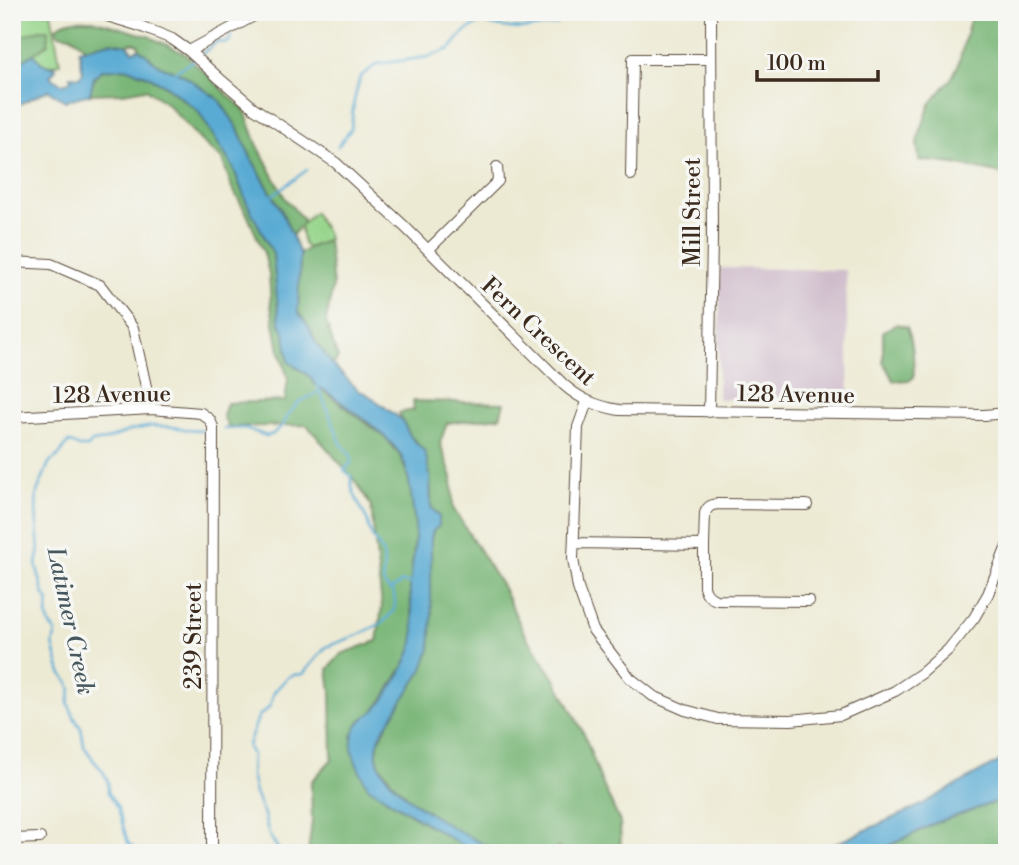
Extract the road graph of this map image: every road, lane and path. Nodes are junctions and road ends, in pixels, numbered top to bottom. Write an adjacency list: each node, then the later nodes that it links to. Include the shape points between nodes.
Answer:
1 (94, 12): 4 (street, Fern Crescent, via 152,30)
2 (261, 12): 4 (street)
3 (711, 12): 5 (street, Mill Street)
4 (190, 52): 8 (street, Fern Crescent, via 254,108 336,163)
5 (710, 59): 7 (street, via 633,59); 12 (street, Mill Street)
6 (497, 167): 8 (street, via 498,181)
7 (631, 175)
8 (428, 250): 10 (street, Fern Crescent, via 564,385)
9 (12, 262): 11 (street, via 51,264 100,285 133,328)
10 (587, 402): 12 (street, 128 Avenue, via 619,410); 17 (street, Fern Crescent, via 578,427)
11 (151, 409): 14 (street, 128 Avenue); 15 (street, 128 Avenue, via 201,413)
12 (709, 412): 13 (street, 128 Avenue)
13 (1007, 413)
14 (12, 417)
15 (211, 421): 23 (street, 239 Street)
16 (807, 505): 18 (street, via 711,505 705,513)
17 (574, 543): 18 (street); 19 (street, Fern Crescent, via 578,588 593,630 630,678 653,696 718,719 791,720 841,715 895,691 922,673 974,618)
18 (704, 545): 20 (street, via 704,587 710,597)
19 (1007, 546)
20 (808, 601)
21 (40, 838): 22 (street)
22 (12, 839)
23 (212, 853)

